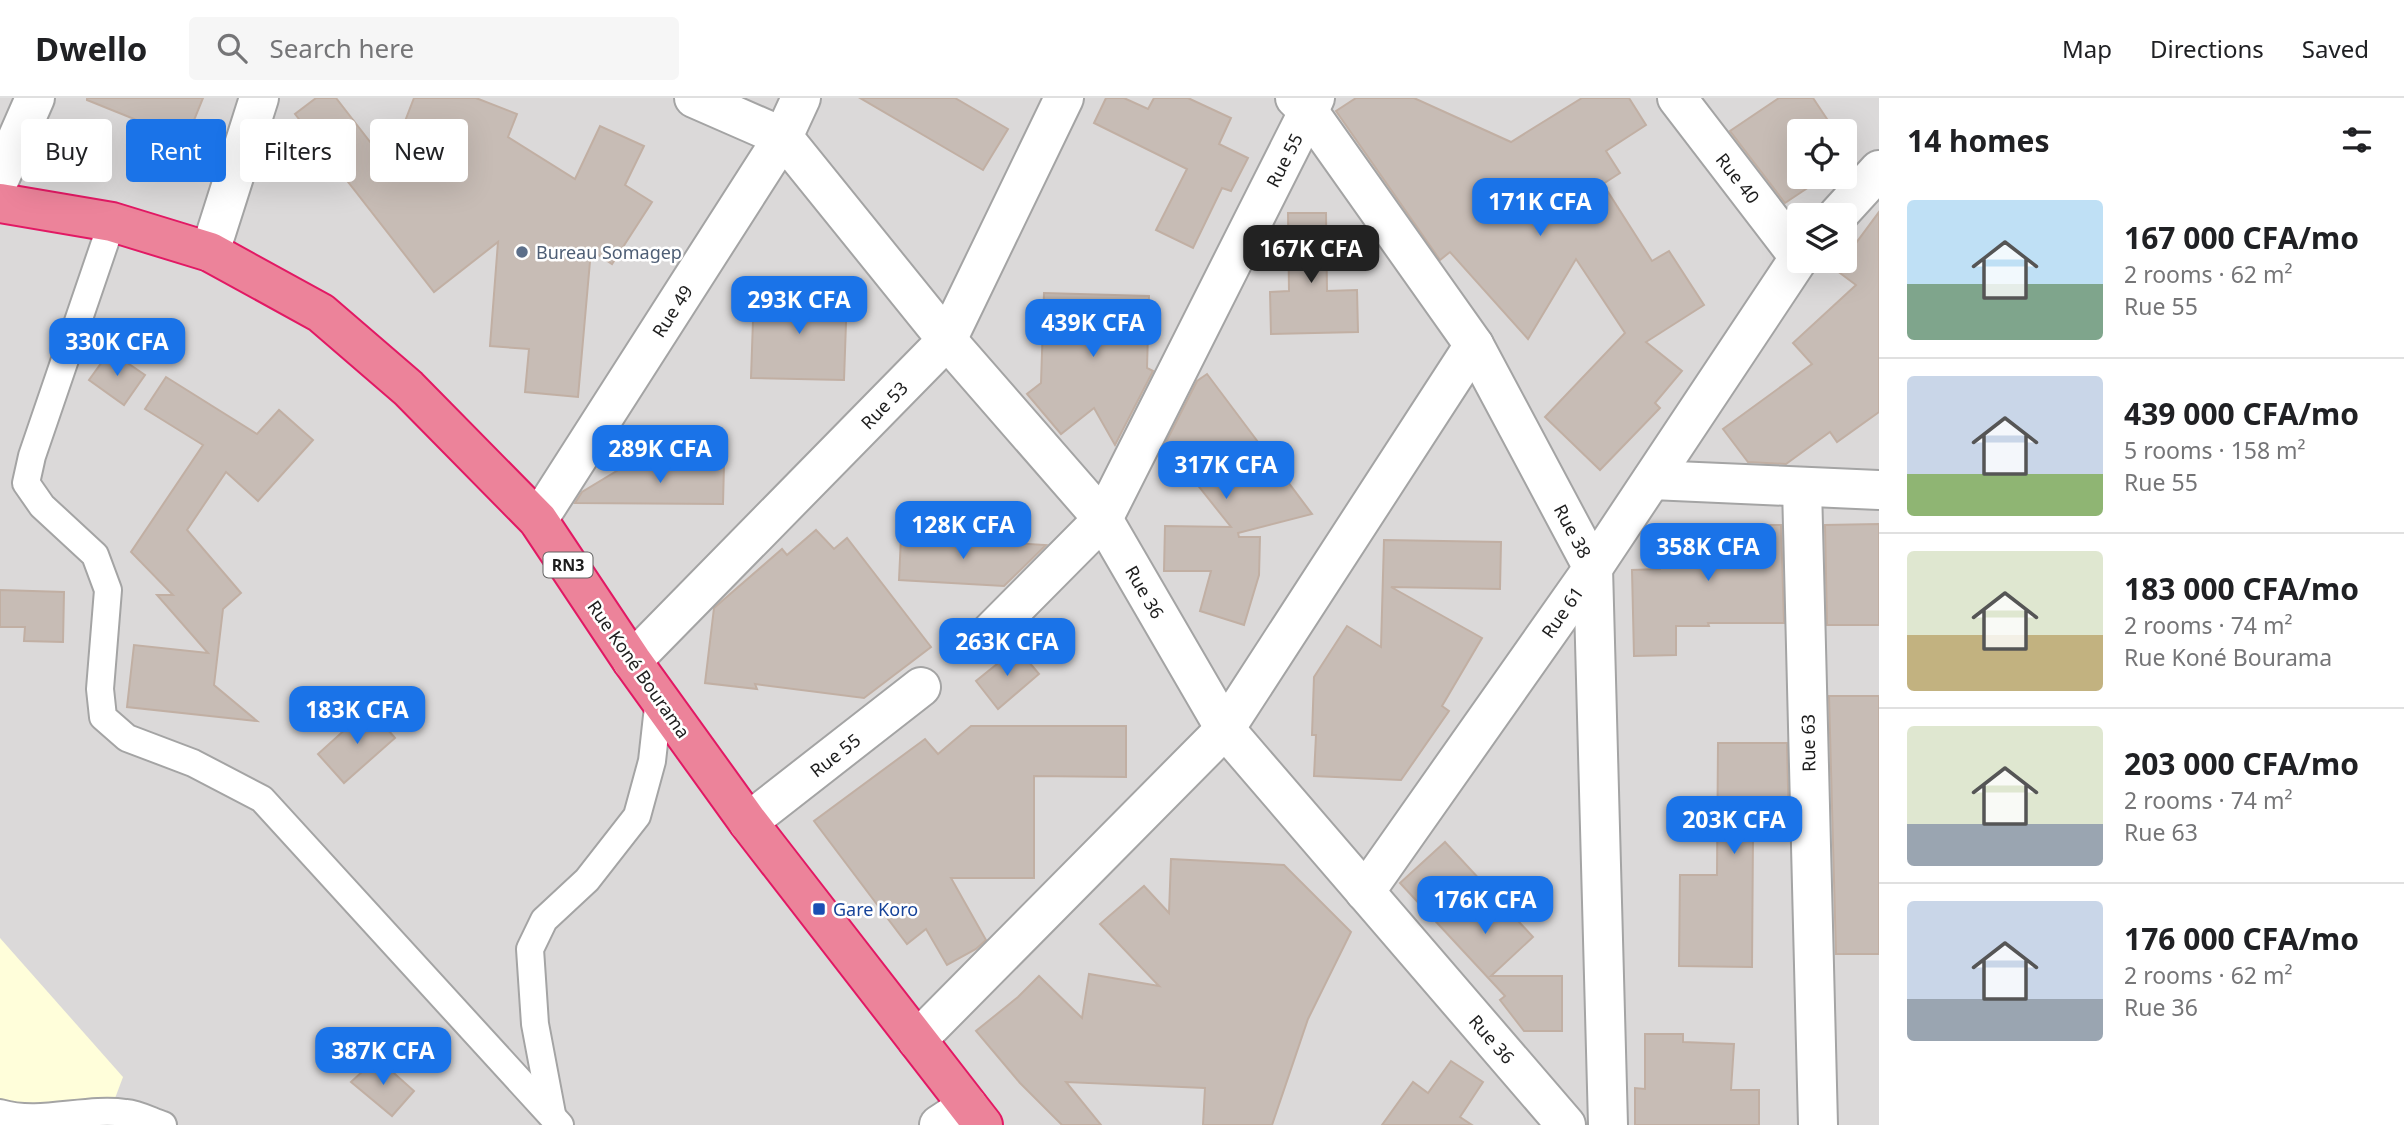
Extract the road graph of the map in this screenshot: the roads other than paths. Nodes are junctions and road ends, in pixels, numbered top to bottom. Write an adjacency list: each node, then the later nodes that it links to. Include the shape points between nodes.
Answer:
1 (35, 98): 10 (street)
2 (259, 98): 15 (street)
3 (694, 98): 8 (street, Rue 36)
4 (801, 98): 8 (street, Rue 49)
5 (1064, 98): 17 (street, Rue 53)
6 (1676, 98): 14 (street, Rue 40)
7 (1306, 103): 18 (street, Rue 38); 22 (street, Rue 55)
8 (783, 136): 17 (street, Rue 36); 23 (street, Rue 49)
9 (1879, 170): 12 (street)
10 (0, 177)
11 (0, 203): 13 (highway, Rue Koné Bourama / RN3)
12 (1849, 203)
13 (112, 222): 15 (highway, Rue Koné Bourama / RN3); 35 (lane, via 26,483 42,506 95,555 108,590 100,689 103,717 127,738 193,763 262,799)
14 (1787, 242)
15 (211, 252): 23 (highway, Rue Koné Bourama / RN3, via 320,313 408,388)
16 (1789, 273): 19 (street, Rue 61)
17 (947, 340): 22 (street, Rue 36); 26 (street, Rue 53)
18 (1474, 345): 24 (street, Rue 38); 29 (street)
19 (1652, 480): 20 (street); 24 (street, Rue 61)
20 (1802, 487): 21 (street); 39 (street, Rue 63)
21 (1879, 490)
22 (1103, 519): 25 (street, Rue 55); 29 (street, Rue 36)
23 (538, 520): 26 (highway, Rue Koné Bourama / RN3)
24 (1593, 568): 31 (street, Rue 61); 38 (street, Rue 38)
25 (982, 641)
26 (632, 661): 28 (highway, Rue Koné Bourama / RN3)
27 (921, 687): 30 (street, Rue 55)
28 (659, 698): 30 (highway, Rue Koné Bourama / RN3); 35 (lane, via 652,761 637,816 587,880 544,920 530,949 535,1024)
29 (1225, 729): 31 (street, Rue 36); 32 (street)
30 (748, 822): 32 (highway, Rue Koné Bourama / RN3)
31 (1365, 892): 37 (street, Rue 36)
32 (917, 1040): 34 (highway, Rue Koné Bourama / RN3)
33 (0, 1113): 36 (lane, via 15,1118 127,1112)
34 (963, 1119)
35 (556, 1120)
36 (163, 1125)
37 (1566, 1125)
38 (1608, 1125)
39 (1818, 1125)

